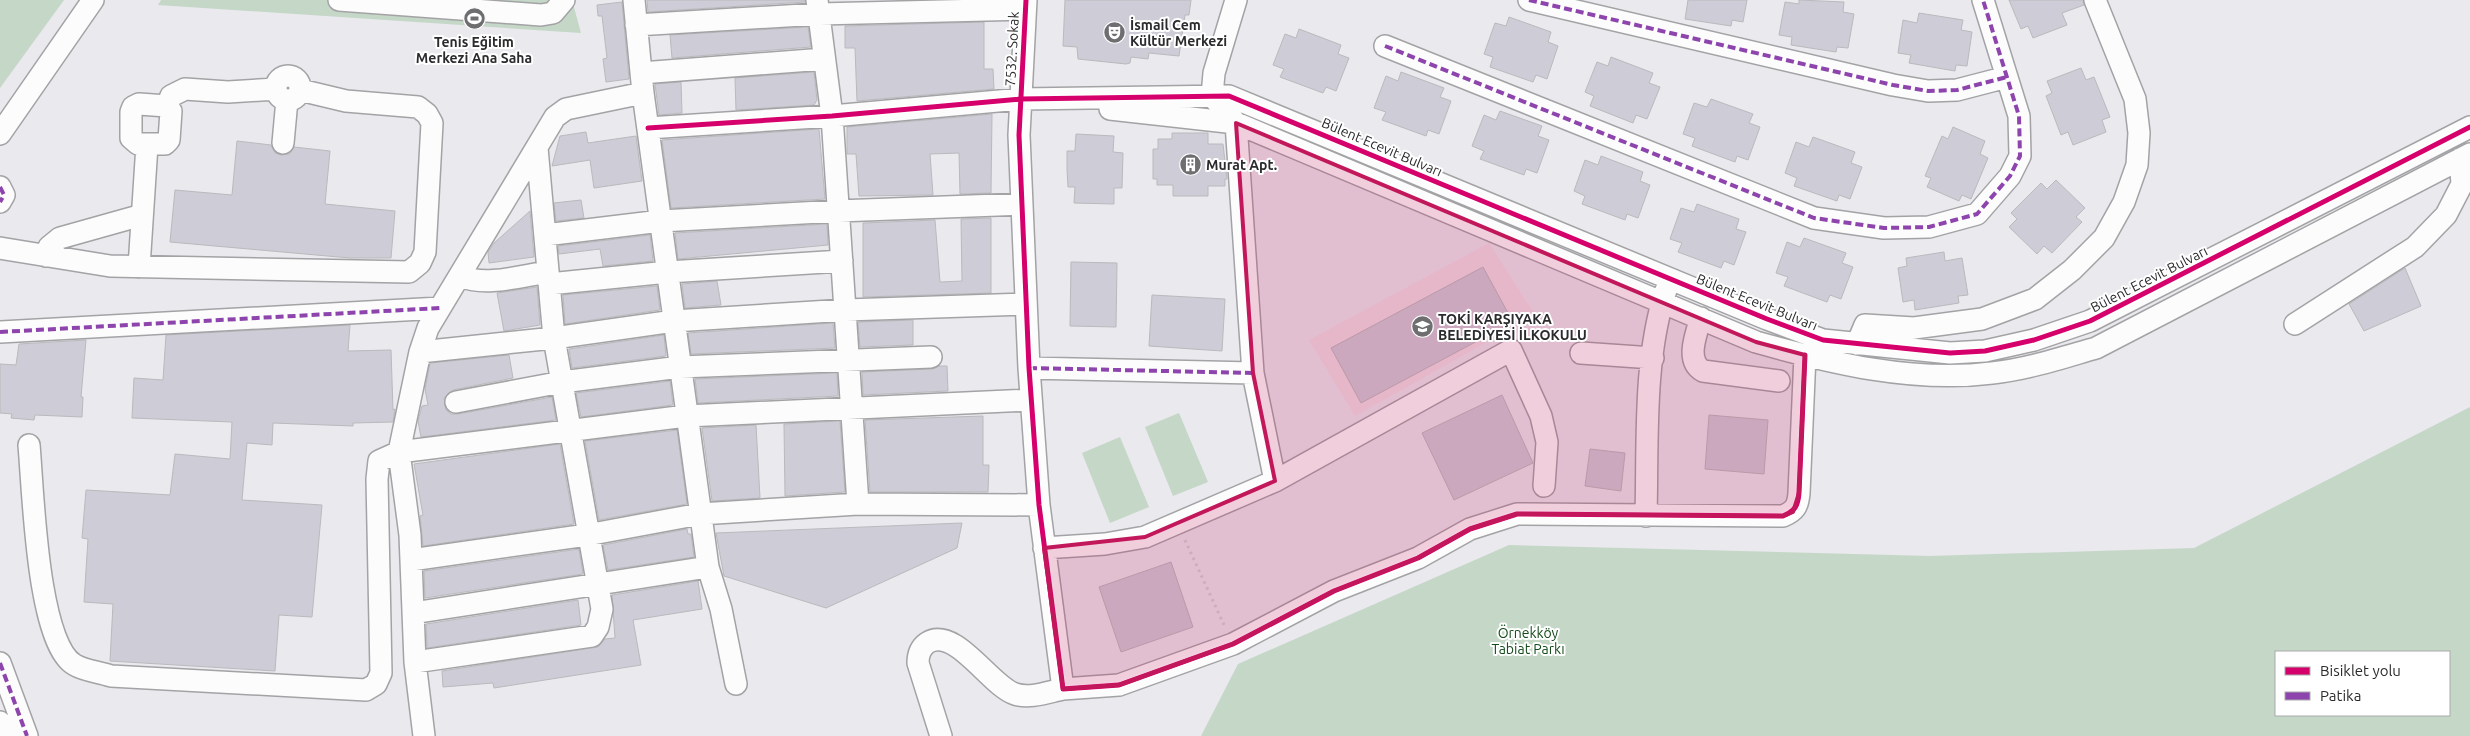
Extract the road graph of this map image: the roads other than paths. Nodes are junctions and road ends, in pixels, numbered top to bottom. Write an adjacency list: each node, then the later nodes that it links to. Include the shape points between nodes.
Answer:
1 (93, 0): 24 (street)
2 (339, 0): 3 (street, via 541,15 553,13)
3 (564, 0)
4 (634, 0): 11 (street)
5 (1236, 0): 17 (street, via 1214,72)
6 (1530, 0): 14 (street, via 1928,91 1957,90)
7 (1983, 0): 14 (street)
8 (2095, 0): 53 (street, via 2134,100 2140,133 2137,164 2124,202 2104,238 2072,270 2035,299 1982,319 1914,328 1865,325)
9 (1025, 5): 10 (street); 18 (street, 7532. Sokak)
10 (818, 7): 11 (street); 13 (street)
11 (636, 25): 15 (street)
12 (1385, 46): 14 (street, via 1814,218 1884,228 1929,227 1977,214 1997,192 2020,156 2019,116)
13 (824, 59): 15 (street); 20 (street)
14 (2007, 77)
15 (642, 83): 22 (street); 27 (street, via 566,109 555,117)
16 (288, 93): 19 (street, via 185,89 171,96); 25 (street); 39 (street, via 418,107 430,118 425,252 420,263 409,272 387,273)
17 (1212, 96): 18 (street, Bülent Ecevit Bulvarı); 21 (street); 43 (street, Bülent Ecevit Bulvarı, via 1229,96)
18 (1020, 98): 20 (street); 21 (street); 31 (street, 7532. Sokak, via 1018,135)
19 (167, 106): 26 (street, via 171,111 169,140 163,145); 26 (street, via 139,104 132,109 131,138 138,144)
20 (832, 116): 22 (street); 32 (street)
21 (1236, 122): 44 (street); 62 (street)
22 (648, 128): 34 (street)
23 (2470, 128): 53 (street, Bülent Ecevit Bulvarı, via 2090,321 2034,340 1985,351 1950,354)
24 (0, 134)
25 (283, 143)
26 (147, 144): 33 (street)
27 (537, 148): 35 (street); 41 (street)
28 (2465, 157): 50 (street, via 2462,184 2446,215 2415,247); 56 (street, via 2096,348 2032,367 1981,374 1898,372)
29 (0, 187): 30 (street, via 4,195)
30 (0, 202)
31 (1022, 204): 32 (street); 45 (street, 7532. Sokak)
32 (838, 211): 34 (street); 38 (street)
33 (142, 215): 37 (street, via 60,238 49,246); 39 (street)
34 (661, 222): 35 (street); 40 (street)
35 (545, 235): 42 (street)
36 (0, 248): 37 (street)
37 (46, 256): 39 (street)
38 (842, 261): 40 (street); 47 (street)
39 (139, 267)
40 (668, 272): 42 (street); 49 (street)
41 (460, 276): 42 (street, via 483,281); 46 (street)
42 (549, 278): 52 (street)
43 (1669, 279): 44 (street); 53 (street, Bülent Ecevit Bulvarı, via 1823,340)
44 (1662, 302): 48 (street); 58 (street)
45 (1026, 304): 47 (street); 61 (street, 7532. Sokak)
46 (440, 308): 51 (street); 54 (street, via 428,328)
47 (846, 310): 49 (street); 59 (street)
48 (1701, 318): 56 (street, via 1756,342); 63 (street, via 1693,354 1698,368)
49 (674, 321): 52 (street); 60 (street)
50 (2295, 324)
51 (0, 332)
52 (554, 338): 54 (street); 64 (street)
53 (1856, 344)
54 (420, 352): 71 (street)
55 (1581, 353): 58 (street)
56 (1805, 355): 77 (street, via 1799,493 1798,505 1793,512 1783,516)
57 (932, 357): 59 (street)
58 (1653, 358): 77 (street)
59 (850, 359): 60 (street); 67 (street)
60 (680, 367): 64 (street); 68 (street)
61 (1028, 368): 62 (street); 65 (street, 7532. Sokak)
62 (1253, 373): 72 (street)
63 (1779, 381)
64 (562, 382): 66 (street); 69 (street)
65 (1031, 400): 67 (street); 75 (street, 7532. Sokak)
66 (456, 402)
67 (854, 408): 68 (street); 74 (street)
68 (686, 416): 69 (street); 76 (street)
69 (571, 431): 71 (street); 78 (street)
70 (29, 445): 71 (street, via 44,602 53,633 74,665 111,676 366,690 376,684 381,673 379,461)
71 (399, 452): 80 (street)
72 (1275, 481): 73 (street, via 1511,350 1541,416 1547,442); 79 (street, via 1145,537 1105,544)
73 (1544, 486)
74 (858, 504): 75 (street); 76 (street)
75 (1039, 504): 79 (street, 7532. Sokak)
76 (700, 514): 78 (street); 81 (street)
77 (1646, 516): 87 (street, via 1517,514 1489,522 1418,558 1334,591 1232,644 1119,685)
78 (588, 535): 80 (street); 82 (street)
79 (1044, 548): 87 (street, 7532. Sokak)
80 (411, 560): 83 (street)
81 (708, 567): 82 (street); 86 (street)
82 (597, 585): 83 (street); 84 (street, via 602,609 598,627 592,636)
83 (413, 613): 84 (street)
84 (415, 662): 91 (street)
85 (0, 663): 90 (street)
86 (736, 684)
87 (1064, 689): 92 (street, via 1029,696 1014,694 948,642 929,642 920,651 918,663)
88 (0, 722): 89 (street)
89 (4, 736)
90 (27, 736)
91 (424, 736)
92 (941, 736)

